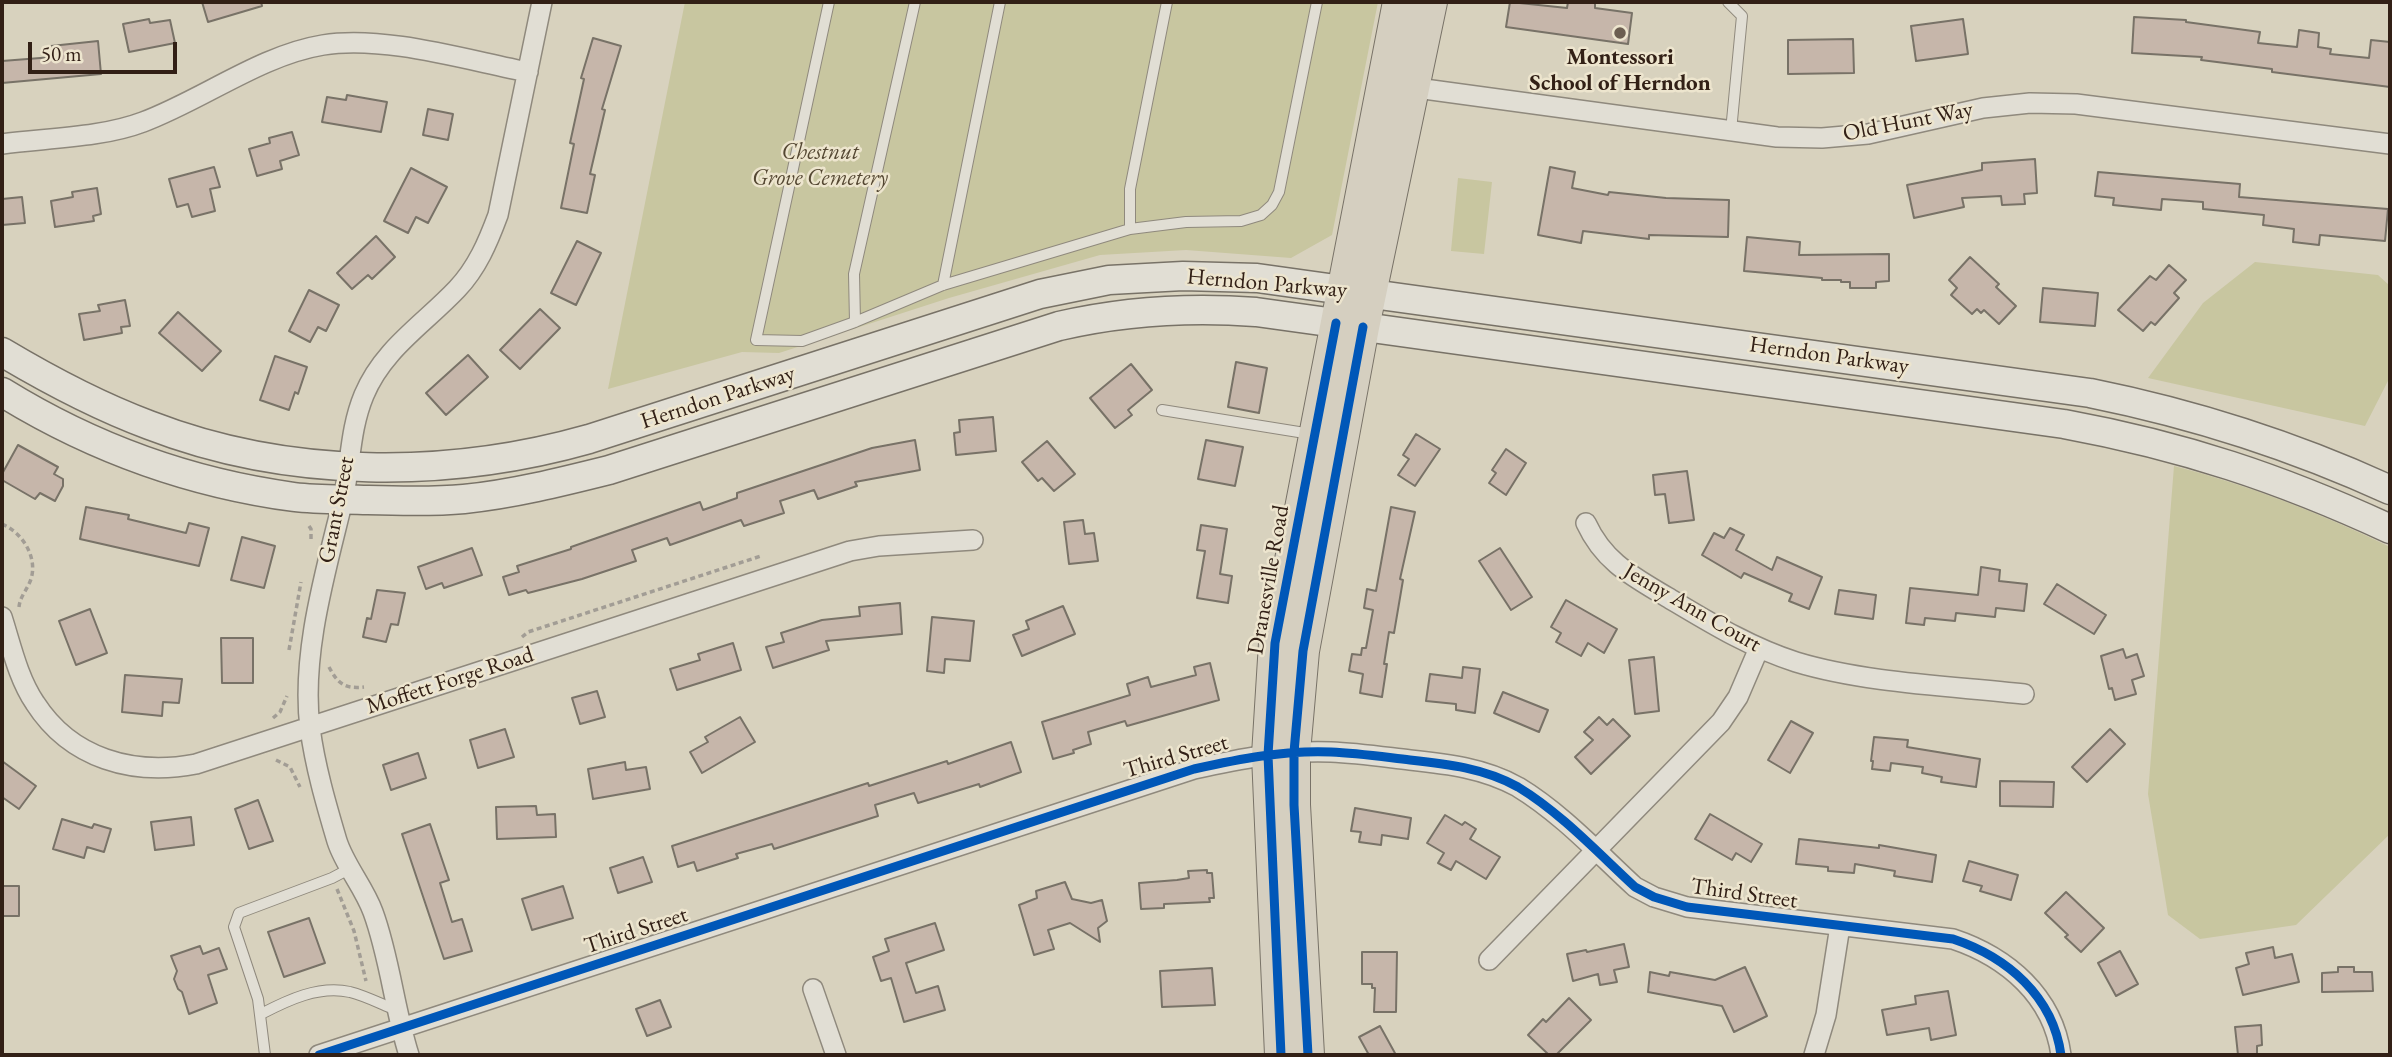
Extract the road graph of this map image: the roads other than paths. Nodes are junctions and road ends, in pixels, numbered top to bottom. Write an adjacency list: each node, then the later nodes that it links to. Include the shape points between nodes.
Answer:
1 (542, 2): 10 (street, Grant Street)
2 (829, 2): 18 (lane, via 756,340 802,341)
3 (915, 2): 18 (lane, via 854,274)
4 (1000, 2): 16 (lane)
5 (1167, 2): 15 (lane, via 1130,190)
6 (1317, 2): 15 (lane, via 1279,192 1272,205 1261,215 1241,221)
7 (1399, 2): 11 (main road, Dranesville Road)
8 (1431, 2): 11 (main road, Dranesville Road)
9 (1728, 2): 12 (lane, via 1742,16)
10 (528, 72): 13 (street, via 382,43 322,45 274,61 143,122 115,130); 24 (street, Grant Street, via 489,240 458,288 409,332 373,376 353,428)
11 (1399, 86): 12 (street, Old Hunt Way); 17 (main road, Dranesville Road)
12 (1731, 131): 14 (street, Old Hunt Way, via 1822,138 1868,134 1972,110 2030,103 2076,104)
13 (2, 144)
14 (2390, 144)
15 (1129, 229): 16 (lane)
16 (943, 285): 18 (lane)
17 (1357, 292): 19 (main road, Dranesville Road); 24 (main road, Herndon Parkway, via 1221,276 1109,280 1040,294 553,449 456,464); 25 (main road, Herndon Parkway, via 2090,393 2264,439)
18 (855, 322)
19 (1350, 325): 23 (main road, Dranesville Road); 26 (main road, Herndon Parkway, via 1220,309 1090,319 1012,339 572,479 463,499); 28 (main road, Herndon Parkway, via 1993,413 2134,437 2274,479)
20 (2, 352): 24 (main road, Herndon Parkway, via 151,426 221,447)
21 (2, 392): 26 (main road, Herndon Parkway, via 89,439 161,467 284,495)
22 (1162, 410): 23 (lane)
23 (1329, 437): 34 (main road, Dranesville Road, via 1303,651)
24 (347, 467): 26 (street, Grant Street)
25 (2390, 490)
26 (343, 500): 33 (street, Grant Street, via 321,590 310,664)
27 (1586, 523): 31 (street, Jenny Ann Court, via 1605,554 1621,569)
28 (2390, 529)
29 (973, 540): 33 (street, Moffett Forge Road, via 850,551)
30 (10, 617): 33 (street, Moffett Forge Road, via 22,679 34,702 69,740 117,764 145,769 184,766)
31 (1759, 648): 32 (street, Jenny Ann Court, via 1835,672); 35 (street, via 1738,697 1721,722)
32 (2024, 694)
33 (310, 727): 36 (street, Grant Street, via 338,844)
34 (1281, 754): 35 (street, Third Street, via 1332,752 1458,765 1489,774 1542,803); 41 (street, Third Street, via 1194,769); 46 (main road, Dranesville Road); 47 (main road, Dranesville Road, via 1294,805)
35 (1596, 851): 37 (street, Third Street, via 1635,887 1665,900 1722,913); 38 (street)
36 (351, 868): 40 (lane, via 239,913 233,927); 41 (street, Grant Street, via 373,912)
37 (1840, 926): 48 (street, via 1826,1015); 49 (street, Third Street, via 1953,939 1977,947 2022,978 2039,999)
38 (1489, 960)
39 (813, 989): 45 (street)
40 (261, 1014): 41 (lane, via 326,990 349,992); 42 (lane)
41 (398, 1019): 43 (street, Third Street); 44 (street, Grant Street)
42 (265, 1055)
43 (320, 1055)
44 (409, 1055)
45 (836, 1055)
46 (1281, 1055)
47 (1308, 1055)
48 (1814, 1055)
49 (2062, 1055)

